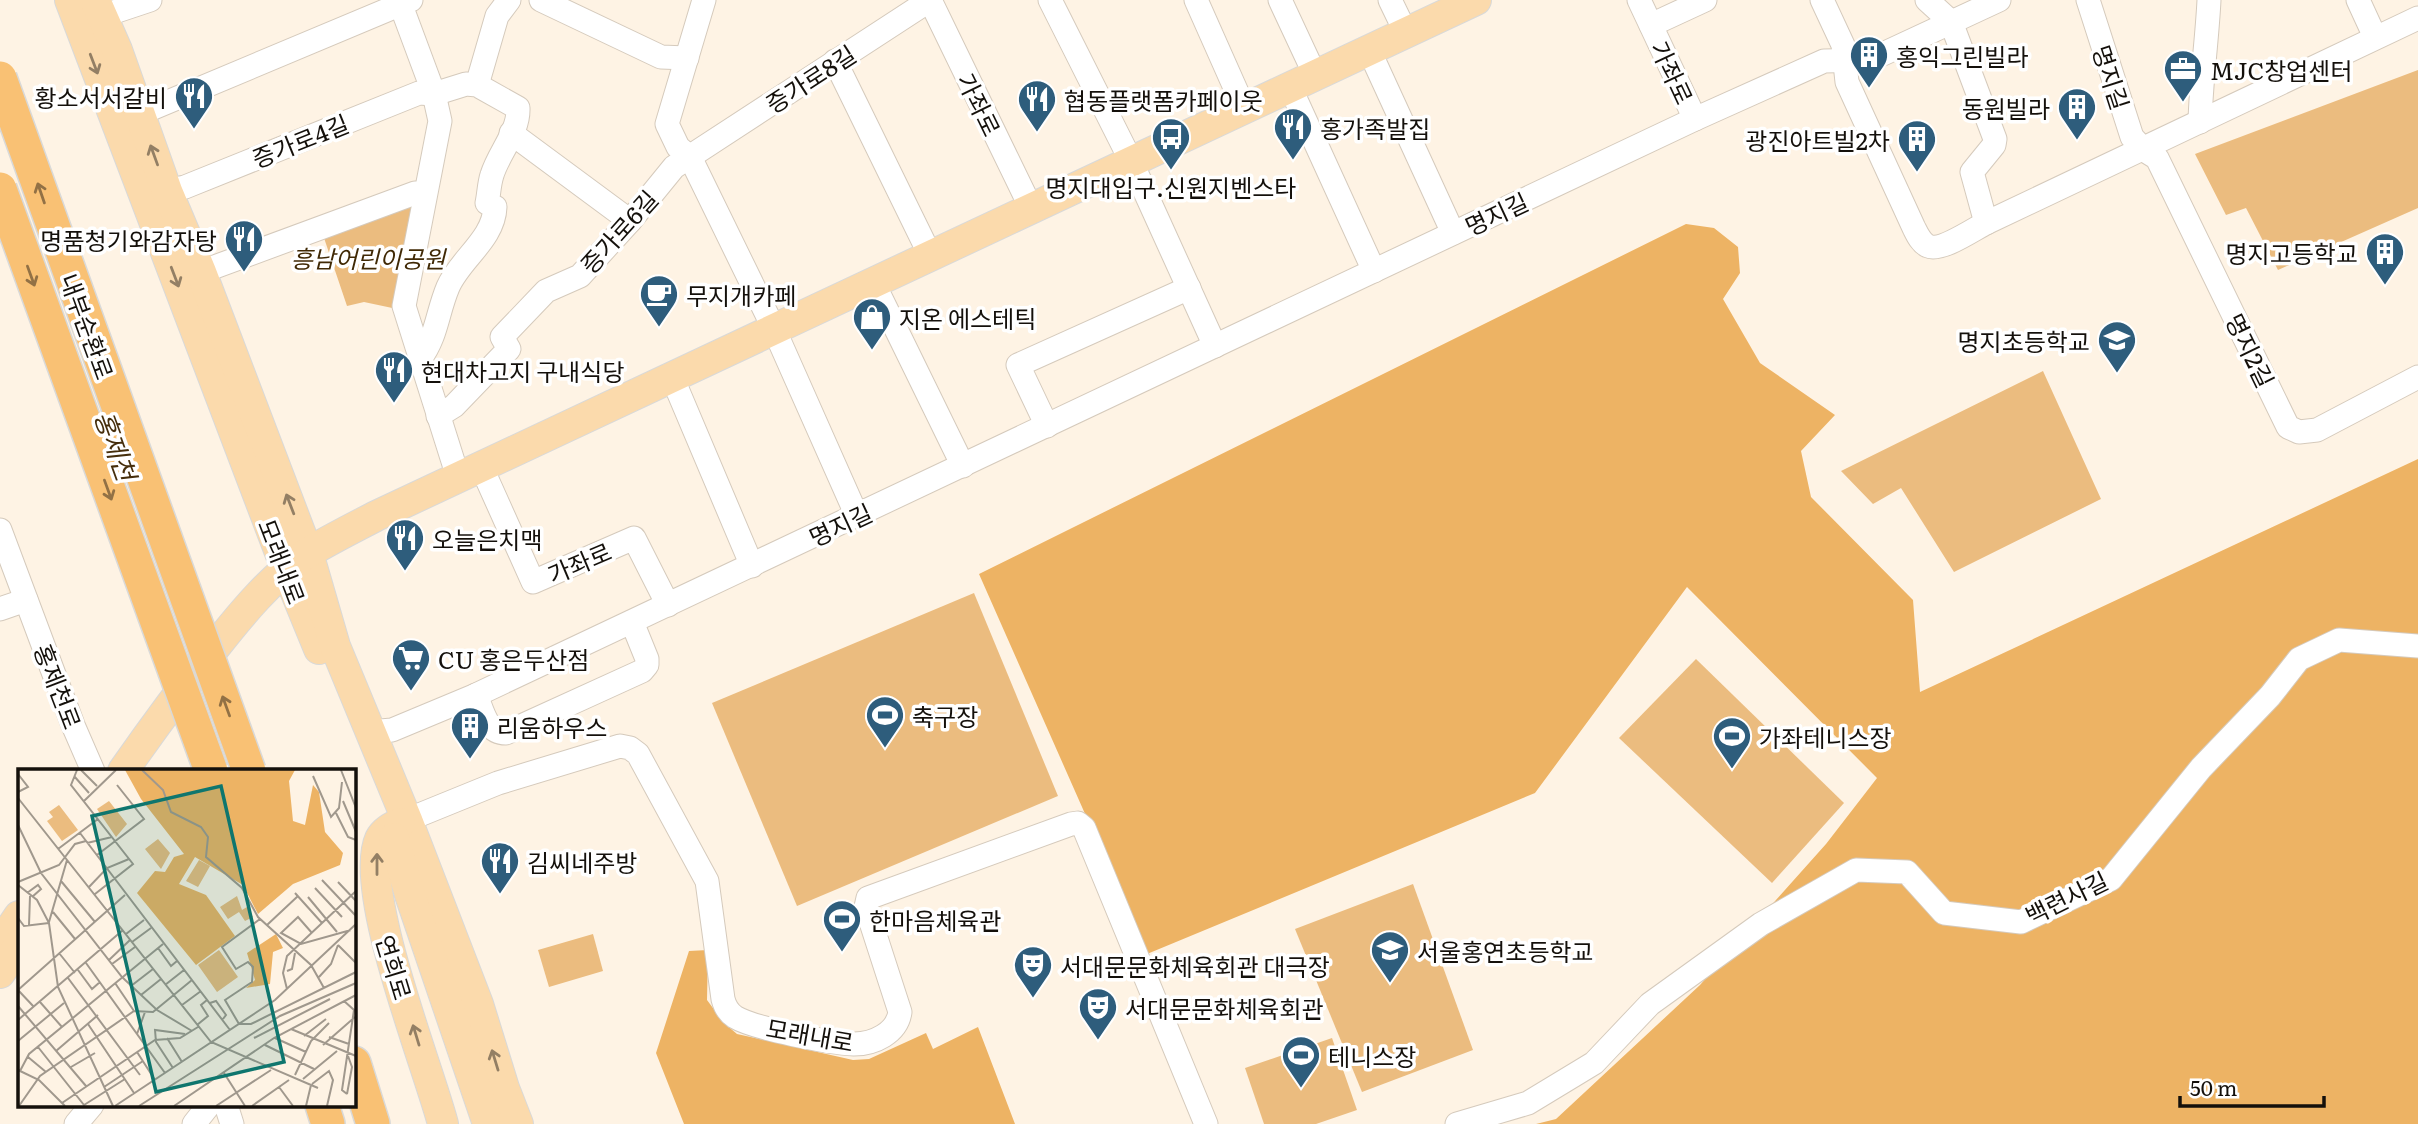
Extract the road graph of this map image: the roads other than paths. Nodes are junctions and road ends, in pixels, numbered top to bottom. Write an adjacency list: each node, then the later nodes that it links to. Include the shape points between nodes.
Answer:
1 (70, 0): 66 (main road, 모래내로, one-way to 66)
2 (150, 0): 21 (street)
3 (509, 0): 33 (street, via 497,16)
4 (541, 0): 28 (street, via 660,57)
5 (704, 0): 28 (street)
6 (930, 0): 29 (street, 증가로8길); 46 (street, 가좌로)
7 (1050, 0): 42 (street)
8 (1196, 0): 35 (street)
9 (1280, 0): 32 (street)
10 (1390, 0): 25 (street)
11 (1476, 0): 25 (main road)
12 (1639, 0): 24 (street, 가좌로)
13 (1705, 0): 24 (street, 가좌로)
14 (1822, 0): 30 (street, via 1843,45)
15 (1927, 0): 23 (street)
16 (1999, 0): 23 (street, 명지길)
17 (2088, 0): 40 (street, 명지길, via 2132,137)
18 (2209, 0): 38 (street)
19 (2358, 0): 26 (street)
20 (403, 1): 34 (street); 36 (street)
21 (99, 8): 36 (main road, 모래내로)
22 (2418, 18): 26 (street)
23 (1951, 22): 30 (street, 명지길, via 1870,60); 48 (street, via 1995,139 1972,172)
24 (1651, 24): 37 (street, 가좌로)
25 (1406, 33): 27 (main road)
26 (2375, 37): 38 (street)
27 (1369, 50): 32 (main road); 49 (street)
28 (687, 58): 41 (street, via 667,124 678,147)
29 (835, 61): 41 (street, 증가로8길); 50 (street)
30 (1844, 62): 37 (street, 명지길, via 1824,61); 48 (street, via 1847,82 1925,244 1942,246)
31 (0, 78): 78 (highway, 내부순환로, one-way to 31, bridge)
32 (1303, 81): 35 (main road); 51 (street)
33 (477, 85): 34 (street, 증가로4길); 39 (street, via 518,108 518,122)
34 (434, 94): 44 (street, 증가로4길, via 419,93); 45 (street, via 440,121)
35 (1244, 108): 42 (main road)
36 (139, 114): 44 (main road, 모래내로, one-way to 36)
37 (1695, 119): 49 (street, 명지길)
38 (2200, 122): 40 (street)
39 (511, 133): 47 (street); 57 (street, via 491,176 487,203 495,206 495,215 449,285 430,345)
40 (2144, 150): 48 (street); 59 (street, 명지2길, via 2157,158 2288,427 2299,432 2316,430)
41 (690, 157): 47 (street, 증가로6길, via 674,167); 55 (street)
42 (1131, 161): 46 (main road); 54 (street)
43 (0, 189): 77 (highway, 내부순환로, one-way to 77, bridge)
44 (167, 191): 52 (main road, 모래내로)
45 (425, 194): 52 (street, via 415,192); 57 (street, via 404,301)
46 (1031, 208): 50 (main road)
47 (630, 220): 60 (street, 증가로6길, via 580,276 546,291 502,337 509,349 454,406)
48 (1986, 223)
49 (1454, 233): 51 (street, 명지길)
50 (930, 255): 53 (main road)
51 (1374, 271): 56 (street, 명지길)
52 (201, 272): 66 (main road, 모래내로, one-way to 52)
53 (873, 282): 55 (main road); 62 (street)
54 (1188, 288): 56 (street); 61 (street, via 1018,365)
55 (774, 329): 58 (main road); 64 (street)
56 (1215, 346): 61 (street, 명지길)
57 (420, 359): 60 (street)
58 (672, 377): 63 (main road); 67 (street)
59 (2418, 377)
60 (438, 416): 63 (street)
61 (1047, 426): 62 (street, 명지길)
62 (963, 466): 64 (street, 명지길)
63 (469, 472): 66 (main road, via 376,516); 69 (street, 가좌로, via 533,582 634,538)
64 (857, 516): 67 (street, 명지길)
65 (0, 530): 68 (street, 홍제천로)
66 (297, 562): 74 (main road, 모래내로); 75 (main road, bridge, via 242,613); 79 (main road, 모래내로)
67 (752, 566): 69 (street, 명지길)
68 (26, 600): 70 (street); 76 (street, 홍제천로)
69 (668, 605): 71 (street, 명지길)
70 (0, 609)
71 (632, 622): 73 (street, 명지길); 73 (street, via 647,659 642,671 506,733 491,730)
72 (2418, 646): 100 (street, 백련사길, via 2339,640 2300,659 2201,768 2111,878 2099,884 2021,922 1944,913 1907,872 1856,870 1761,924 1650,1003 1594,1063 1528,1103)
73 (476, 695): 74 (street, 명지길, via 392,730)
74 (369, 732): 79 (main road, 모래내로)
75 (127, 765)
76 (92, 769)
77 (210, 769)
78 (248, 769)
79 (399, 824): 80 (main road, 모래내로); 82 (main road, 연희로, one-way to 79, via 377,848 381,836); 98 (main road, 모래내로, one-way to 79, via 478,1004); 99 (street, 모래내로, via 498,783 620,746 634,749 707,881 723,999 730,1013 782,1032 854,1044 888,1033 900,1012 866,906 868,898 1071,824 1081,825)
80 (417, 915): 82 (main road, via 397,905 388,910); 97 (main road, 모래내로)
81 (18, 917): 83 (main road)
82 (382, 923): 96 (main road, 연희로, one-way to 82)
83 (0, 944)
84 (18, 947): 85 (main road)
85 (0, 974)
86 (355, 1066): 95 (highway)
87 (91, 1106): 91 (street)
88 (208, 1106): 92 (street)
89 (226, 1106): 93 (street)
90 (322, 1106): 94 (highway)
91 (76, 1124)
92 (194, 1124)
93 (232, 1124)
94 (328, 1124)
95 (373, 1124)
96 (443, 1124)
97 (488, 1124)
98 (518, 1124)
99 (1206, 1124)
100 (1457, 1124)

